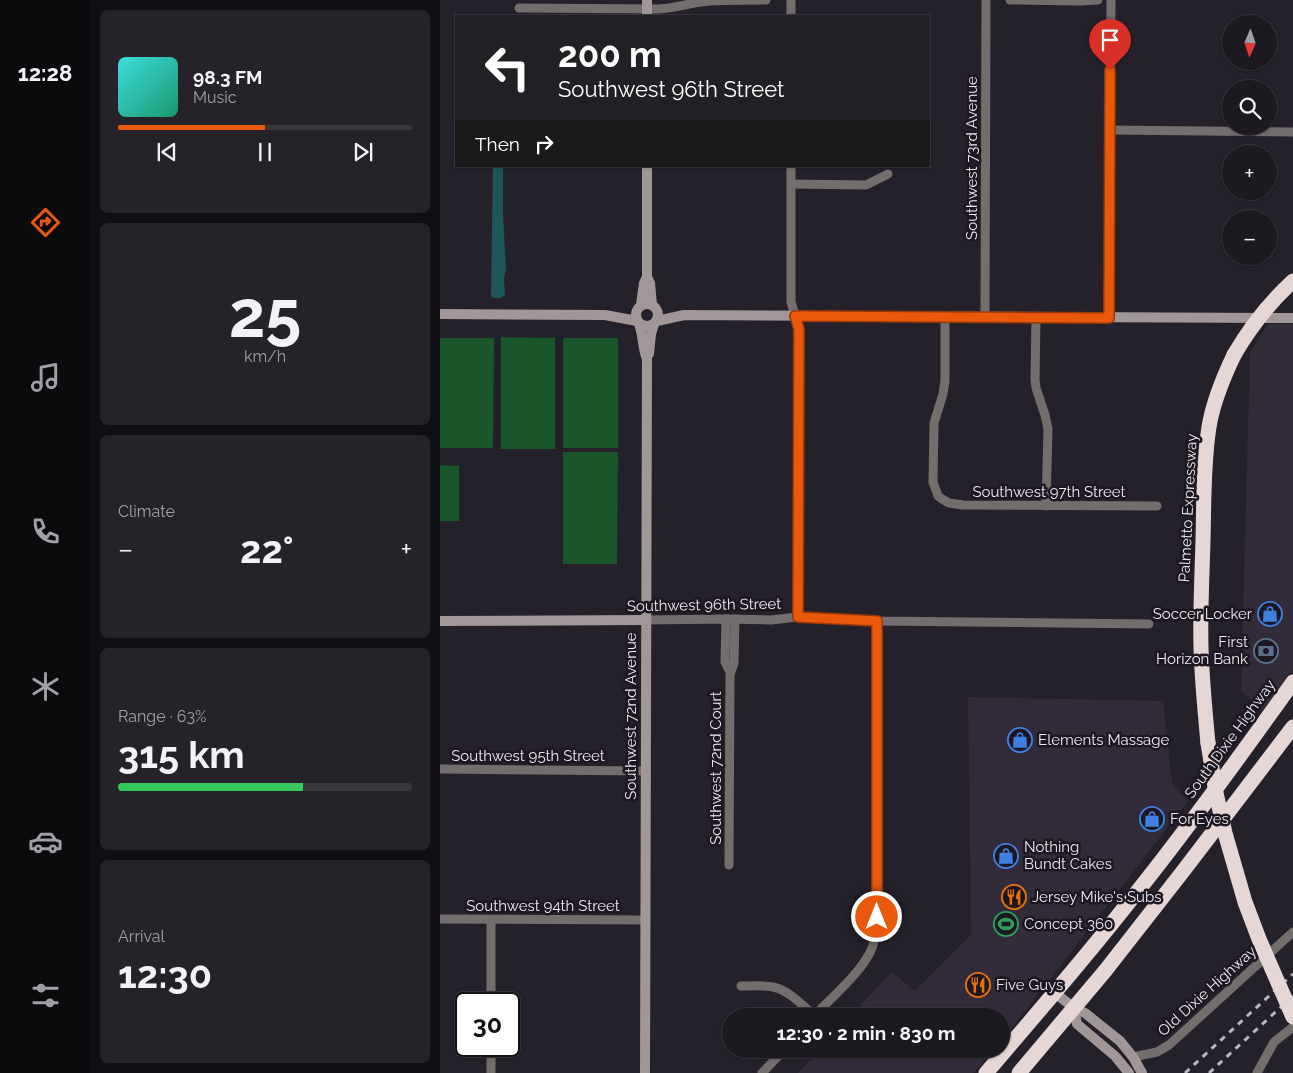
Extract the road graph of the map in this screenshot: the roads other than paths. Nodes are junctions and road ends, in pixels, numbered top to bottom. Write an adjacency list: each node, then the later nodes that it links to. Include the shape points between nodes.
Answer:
1 (766, 0): 8 (street, via 713,0 668,9)
2 (791, 0): 9 (street)
3 (986, 0): 25 (street, Southwest 73rd Avenue)
4 (1010, 0): 5 (street)
5 (1098, 0)
6 (1111, 0): 10 (street)
7 (519, 8): 8 (street)
8 (647, 9)
9 (791, 15)
10 (1110, 130): 11 (street); 27 (street)
11 (1293, 132)
12 (647, 167): 16 (street)
13 (791, 167): 15 (street)
14 (888, 174): 15 (street, via 866,185)
15 (791, 184): 23 (street, via 791,302)
16 (646, 277): 18 (street); 19 (street)
17 (1293, 281): 57 (highway, Palmetto Expressway, bridge, via 1273,300 1246,335 1227,370 1214,404 1206,458 1201,602 1204,701 1220,809 1245,902)
18 (639, 306): 19 (street); 21 (street); 30 (street, via 635,315)
19 (654, 306): 22 (street); 29 (street, via 658,314)
20 (440, 314): 21 (street)
21 (605, 315): 30 (street)
22 (684, 315): 23 (street); 29 (street)
23 (795, 316): 24 (street); 34 (street, via 799,329)
24 (945, 316): 25 (street); 32 (street, Southwest 97th Street, via 944,388 933,429 933,482 938,496 948,503 964,506)
25 (985, 317): 26 (street)
26 (1036, 317): 27 (street); 32 (street, via 1035,380 1048,429)
27 (1109, 318): 28 (street)
28 (1293, 318)
29 (655, 322): 30 (street, via 645,326); 31 (street, Southwest 72nd Avenue)
30 (638, 323): 31 (street, Southwest 72nd Avenue)
31 (647, 359): 36 (street, Southwest 72nd Avenue)
32 (1046, 506): 33 (street, Southwest 97th Street)
33 (1157, 506)
34 (798, 617): 35 (street, Southwest 96th Street); 38 (street, Southwest 96th Street)
35 (731, 619): 36 (street, Southwest 96th Street); 45 (street, Southwest 72nd Court, via 734,663 730,672)
36 (646, 620): 37 (street, Southwest 96th Street); 43 (street, Southwest 72nd Avenue)
37 (440, 621)
38 (877, 621): 39 (street, Southwest 96th Street); 55 (street, via 875,937 863,964)
39 (1149, 624)
40 (1292, 684): 44 (highway, South Dixie Highway)
41 (1293, 727): 46 (highway)
42 (440, 769): 43 (street, Southwest 95th Street)
43 (646, 771): 49 (street, Southwest 72nd Avenue)
44 (1191, 822): 46 (highway, via 1192,841); 53 (highway, South Dixie Highway)
45 (729, 865)
46 (1184, 870): 56 (highway)
47 (440, 920): 48 (street, Southwest 94th Street)
48 (491, 920): 49 (street, Southwest 94th Street); 52 (street)
49 (645, 920): 65 (street, Southwest 72nd Avenue)
50 (1293, 932): 60 (street, Old Dixie Highway, via 1169,1045 1157,1052)
51 (741, 986): 54 (street, via 774,987)
52 (491, 992)
53 (1055, 993): 56 (street); 66 (highway, South Dixie Highway)
54 (804, 1008)
55 (822, 1008)
56 (1074, 1008): 60 (street, via 1086,1013 1120,1041); 67 (highway); 68 (street, via 1076,1024 1115,1056)
57 (1293, 1017)
58 (1293, 1027): 62 (street, via 1274,1042)
59 (491, 1057): 64 (street)
60 (1133, 1057): 69 (street)
61 (776, 1058): 63 (street)
62 (1262, 1070)
63 (763, 1072)
64 (491, 1073)
65 (645, 1073)
66 (986, 1073)
67 (1019, 1073)
68 (1129, 1073)
69 (1142, 1073)

